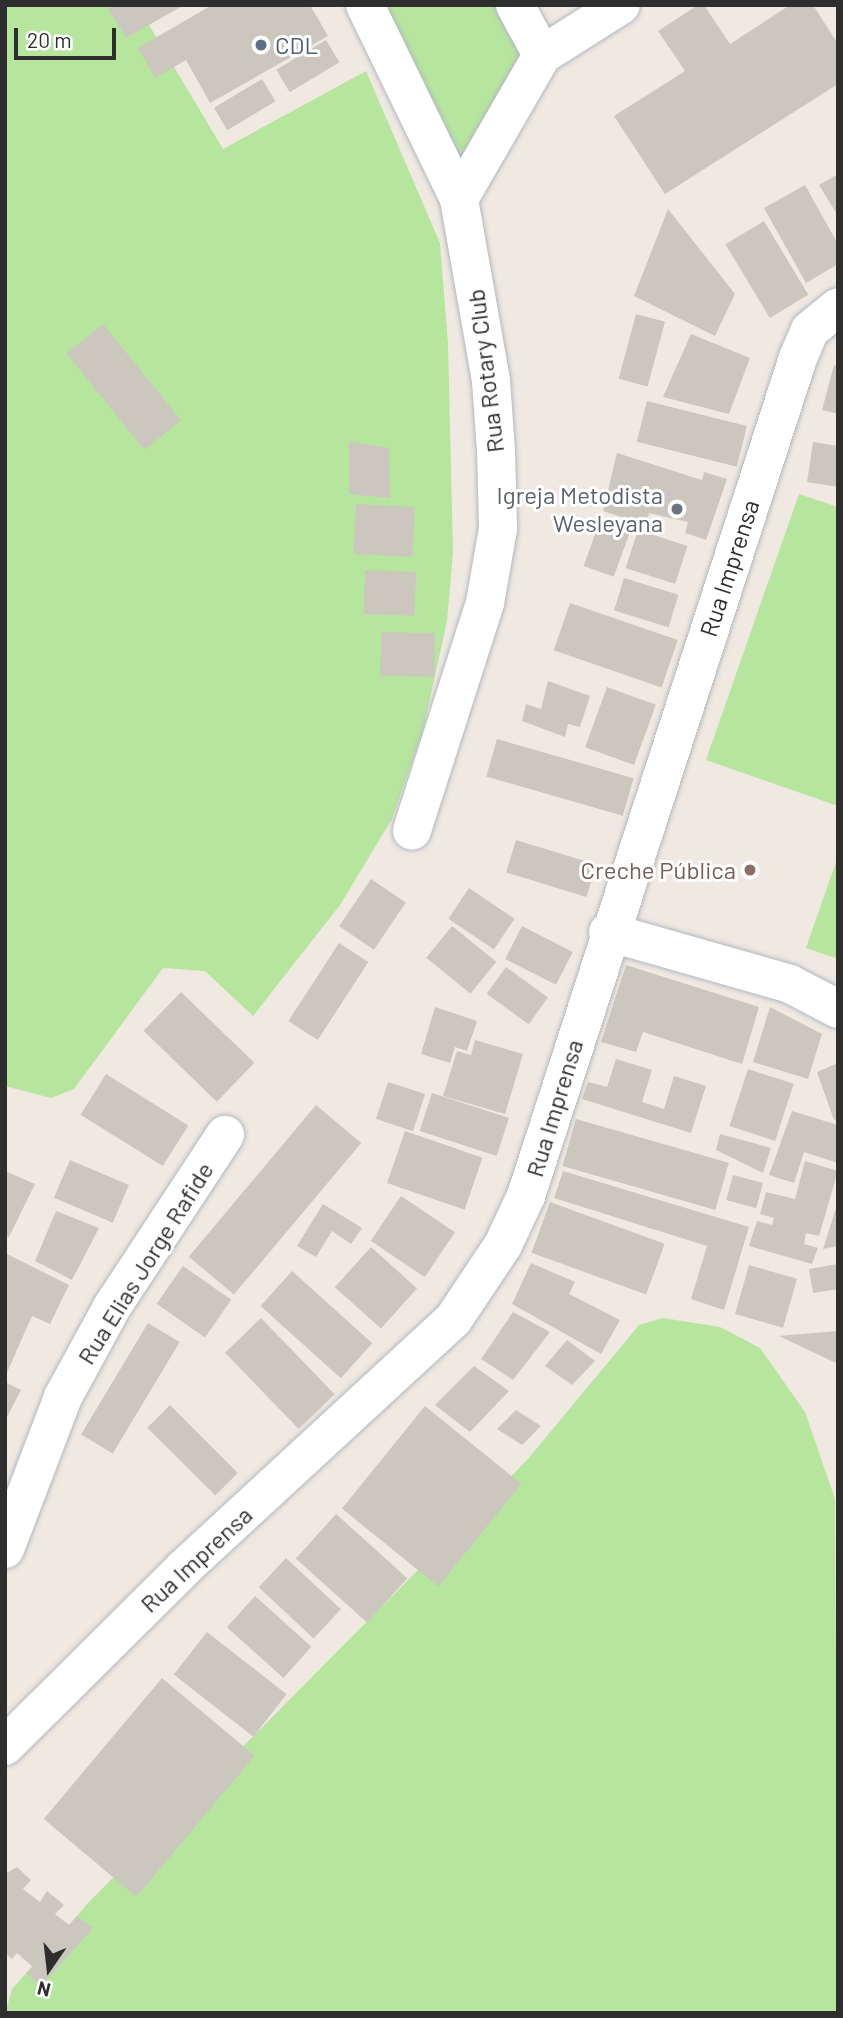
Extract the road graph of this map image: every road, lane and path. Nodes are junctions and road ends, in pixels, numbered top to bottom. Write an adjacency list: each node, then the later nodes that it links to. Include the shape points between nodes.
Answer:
1 (365, 5): 5 (street, Rua Rotary Club)
2 (515, 5): 4 (street)
3 (621, 5): 4 (street)
4 (542, 55): 5 (street)
5 (459, 199): 7 (street, Rua Rotary Club, via 491,381 498,529 485,603)
6 (838, 307): 8 (street, Rua Imprensa, via 810,330 798,358)
7 (412, 831)
8 (608, 932): 9 (street, via 790,984); 12 (street, Rua Imprensa, via 526,1196 479,1287 432,1340 184,1568)
9 (838, 1009)
10 (225, 1135): 11 (street, Rua Elias Jorge Rafide, via 112,1307 63,1397)
11 (5, 1549)
12 (5, 1745)

